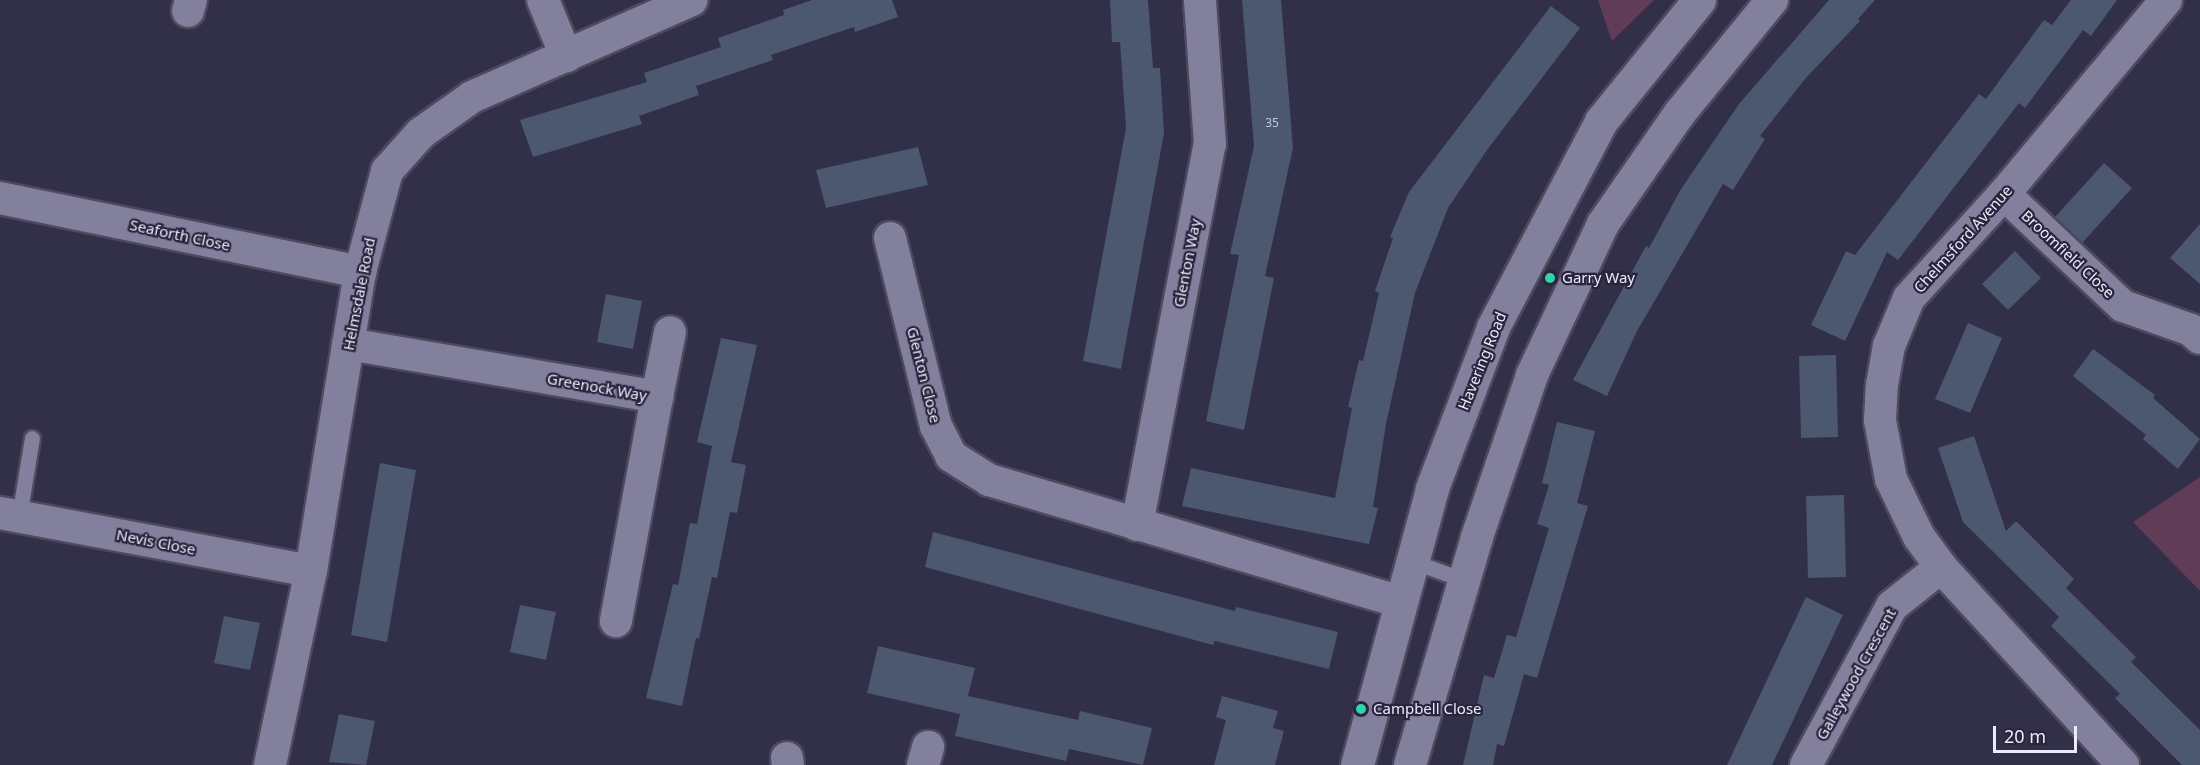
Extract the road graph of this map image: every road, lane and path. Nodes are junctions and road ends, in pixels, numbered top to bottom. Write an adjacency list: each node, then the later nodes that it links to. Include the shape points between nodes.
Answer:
1 (543, 0): 7 (street)
2 (692, 0): 7 (street, Helmsdale Road)
3 (1200, 0): 18 (street, Glenton Way, via 1210,144)
4 (1699, 0): 19 (main road, Havering Road, via 1601,121 1493,327 1432,488)
5 (1772, 0): 22 (street, via 1680,113 1603,224 1532,375)
6 (2166, 0): 8 (street, Chelmsford Avenue)
7 (566, 56): 11 (street, Helmsdale Road, via 472,97 421,133 387,171)
8 (2004, 194): 13 (street, Broomfield Close, via 2123,306 2191,330); 20 (street, Chelmsford Avenue, via 1909,298 1889,346 1882,386 1880,420 1891,479 1903,508)
9 (0, 198): 11 (street, Seaforth Close)
10 (890, 238): 18 (street, Glenton Close, via 936,426 951,456 989,480)
11 (360, 272): 14 (street, Helmsdale Road)
12 (670, 332): 15 (street)
13 (2200, 338)
14 (348, 344): 15 (street, Greenock Way); 21 (street, Helmsdale Road)
15 (657, 397): 24 (street, Greenock Way)
16 (32, 438): 17 (lane)
17 (10, 515): 21 (street, Nevis Close)
18 (1137, 525): 23 (street, Glenton Close)
19 (1412, 561): 22 (lane); 23 (main road, Havering Road)
20 (1941, 567): 28 (street, Galleywood Crescent, via 1892,606); 29 (street, Chelmsford Avenue)
21 (311, 571): 25 (street, Helmsdale Road)
22 (1464, 580): 27 (street)
23 (1400, 602): 26 (main road, Havering Road)
24 (616, 621)
25 (270, 765)
26 (1357, 765)
27 (1410, 765)
28 (1806, 765)
29 (2123, 765)

